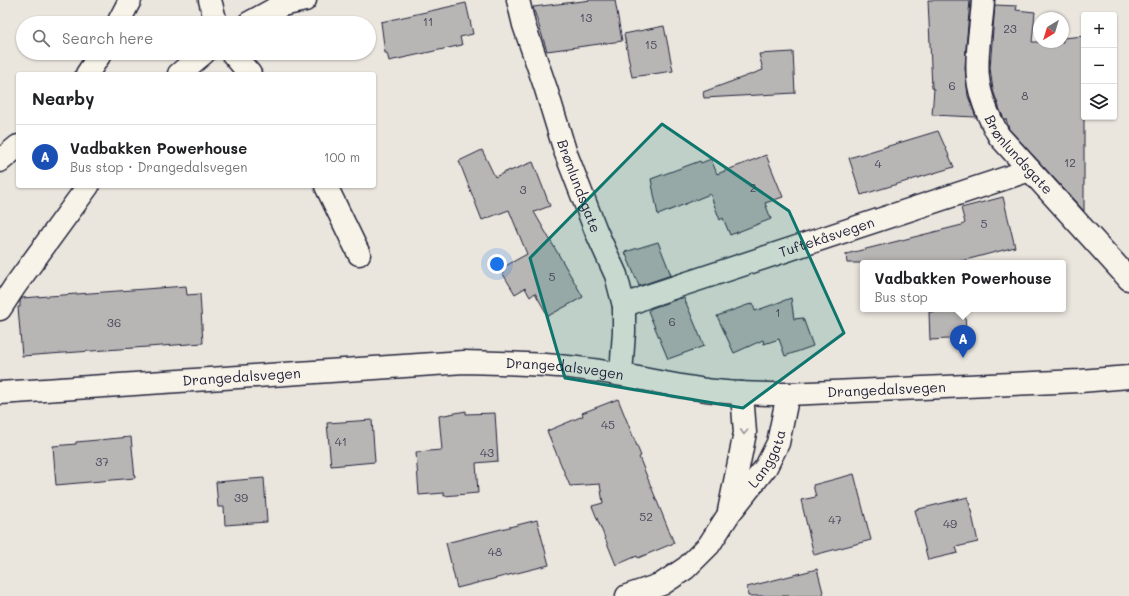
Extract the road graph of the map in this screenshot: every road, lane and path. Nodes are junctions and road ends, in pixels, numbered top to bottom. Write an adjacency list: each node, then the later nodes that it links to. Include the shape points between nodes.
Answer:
1 (130, 0): 6 (street)
2 (210, 0): 7 (street)
3 (305, 0): 8 (street, via 282,4)
4 (518, 0): 22 (street, Brønlundsgate, via 565,151 616,275)
5 (983, 0): 17 (street, Brønlundsgate, via 978,78 983,100 999,136)
6 (122, 16)
7 (214, 16)
8 (261, 16)
9 (96, 60): 12 (street)
10 (196, 60): 13 (street)
11 (238, 60): 14 (street)
12 (88, 72)
13 (181, 72)
14 (248, 72)
15 (16, 148): 16 (street)
16 (0, 161)
17 (1030, 170): 21 (street, Brønlundsgate); 22 (street, Tuftekåsvegen)
18 (87, 188): 23 (street)
19 (327, 188): 20 (street)
20 (359, 254)
21 (1129, 279)
22 (624, 306): 24 (street, Brønlundsgate)
23 (0, 308)
24 (621, 374): 26 (street, Drangedalsvegen, via 541,365 464,362); 27 (street, Drangedalsvegen, via 715,392)
25 (1129, 377): 28 (street, Drangedalsvegen)
26 (0, 393)
27 (742, 393): 28 (street, Drangedalsvegen); 29 (street, Langgata, one-way to 29, via 745,433)
28 (788, 394): 29 (street, Langgata, via 778,443 766,467)
29 (729, 514): 30 (street, Langgata, via 709,545 686,568 662,584)
30 (627, 596)

